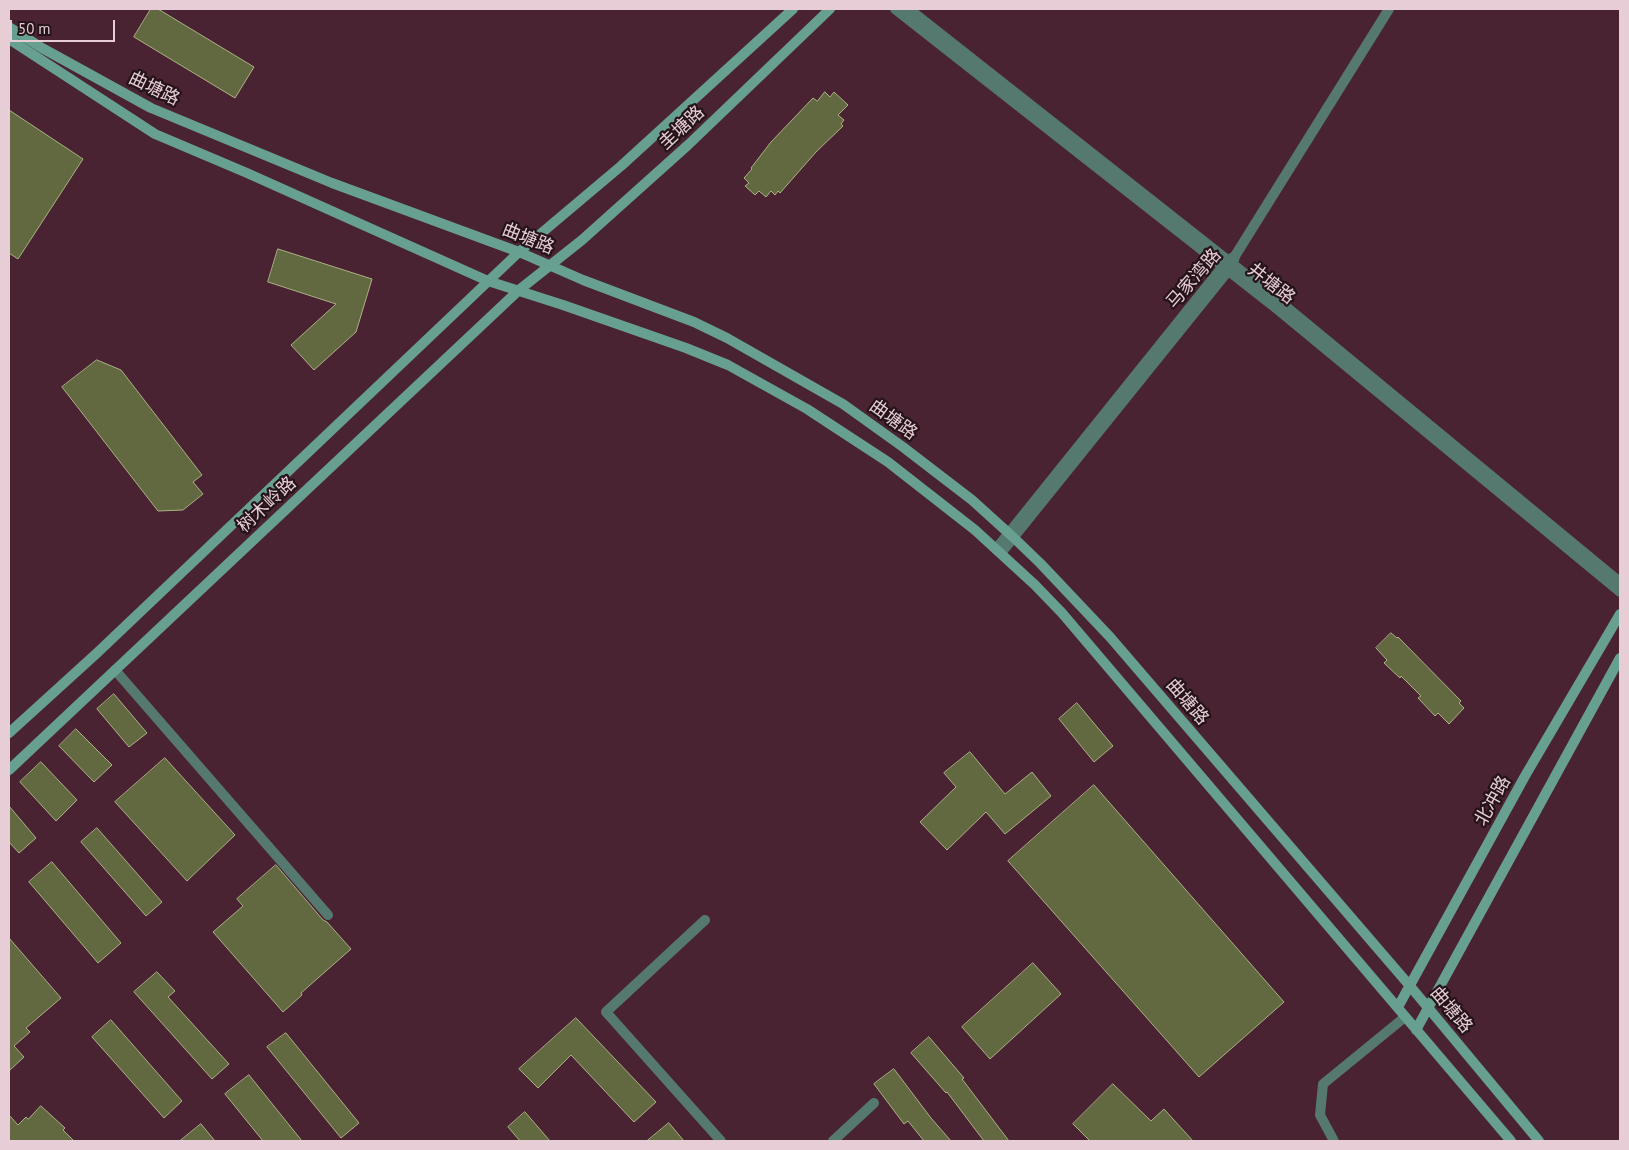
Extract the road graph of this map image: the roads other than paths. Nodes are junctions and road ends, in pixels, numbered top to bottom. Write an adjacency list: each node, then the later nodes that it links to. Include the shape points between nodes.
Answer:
1 (793, 9): 8 (main road, 圭塘路, via 620,166)
2 (830, 9): 10 (main road, 圭塘路, via 688,146)
3 (895, 9): 9 (street, 井塘路)
4 (909, 9): 9 (street, 井塘路)
5 (1390, 9): 9 (street, 马家湾路)
6 (9, 27): 8 (main road, 曲塘路, via 151,108 332,183)
7 (9, 39): 11 (main road, 曲塘路, via 155,134)
8 (519, 252): 10 (main road, 曲塘路); 11 (main road, 树木岭路)
9 (1229, 264): 13 (street, 马家湾路); 15 (street, 井塘路, via 1277,299); 16 (street, 井塘路)
10 (550, 265): 12 (main road, 树木岭路); 13 (main road, 曲塘路, via 702,326 843,404 972,500)
11 (488, 281): 12 (main road, 曲塘路); 20 (main road, 树木岭路)
12 (519, 290): 14 (main road, 曲塘路, via 728,365 807,409 874,452); 19 (main road, 树木岭路)
13 (1011, 536): 14 (street, 马家湾路); 24 (main road, 曲塘路, via 1110,637)
14 (998, 551): 25 (main road, 曲塘路, via 1091,645)
15 (1620, 582)
16 (1620, 592)
17 (1620, 614): 24 (main road, 北冲路, via 1525,776)
18 (1620, 658): 26 (main road)
19 (115, 670): 21 (main road, 树木岭路); 22 (street)
20 (9, 733)
21 (9, 770)
22 (328, 915)
23 (706, 920): 30 (street, via 606,1012)
24 (1410, 986): 25 (main road, 北冲路); 26 (main road, 曲塘路)
25 (1398, 1007): 27 (main road, 曲塘路)
26 (1428, 1008): 28 (main road); 34 (main road, 曲塘路)
27 (1405, 1017): 28 (main road, 曲塘路); 32 (street, via 1322,1084 1320,1115)
28 (1416, 1030): 33 (main road, 曲塘路)
29 (874, 1103): 31 (street)
30 (721, 1141)
31 (833, 1141)
32 (1334, 1141)
33 (1511, 1141)
34 (1539, 1141)

